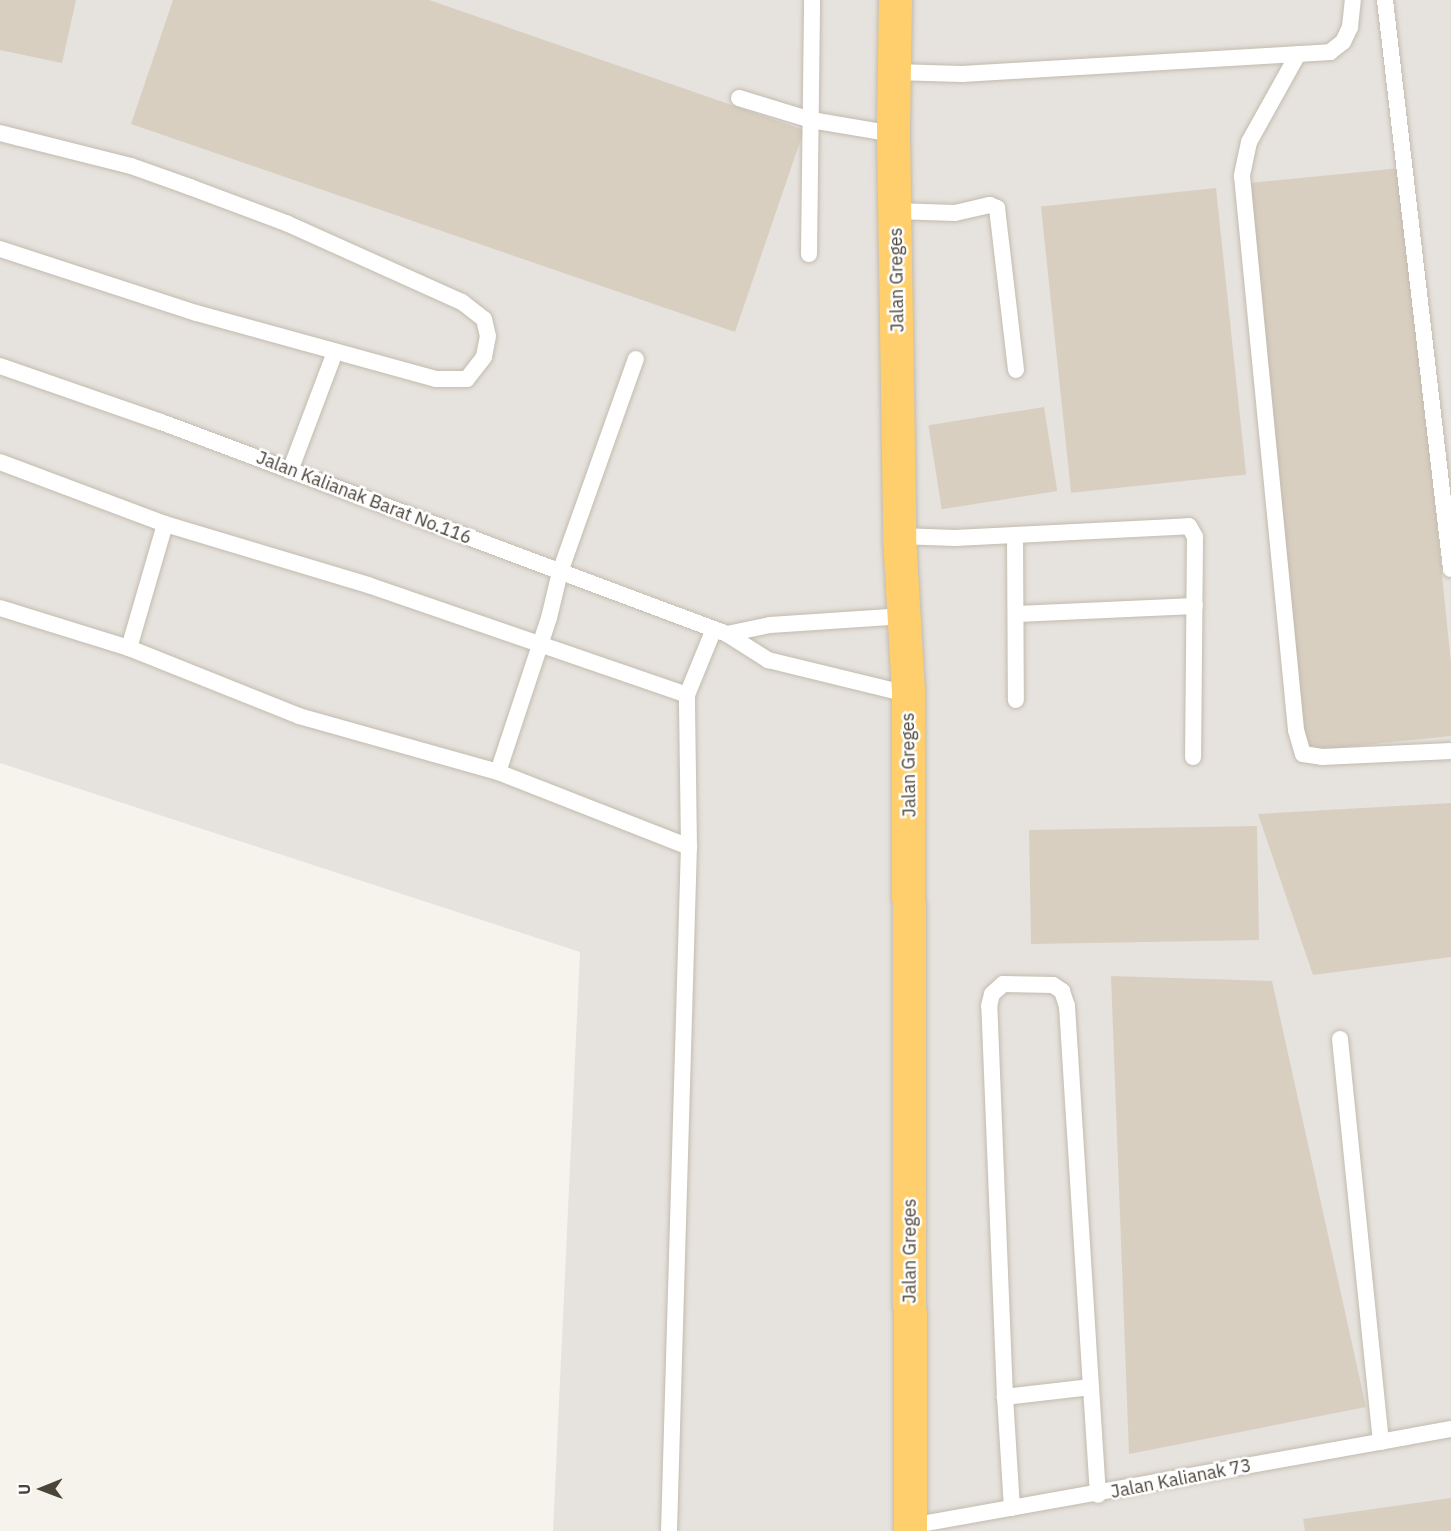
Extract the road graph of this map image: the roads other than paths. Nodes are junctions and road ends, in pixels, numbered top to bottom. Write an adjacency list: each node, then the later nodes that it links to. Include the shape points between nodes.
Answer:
1 (812, 0): 8 (lane)
2 (895, 0): 6 (highway, Jalan Greges)
3 (1353, 0): 5 (lane, via 1350,27 1343,42 1330,52)
4 (1385, 0): 23 (lane)
5 (1298, 54): 6 (lane, via 962,74); 35 (lane, via 1249,142 1242,176 1296,730 1303,754 1322,757)
6 (894, 72): 10 (highway, Jalan Greges)
7 (739, 98): 8 (lane)
8 (811, 120): 10 (lane); 13 (lane)
9 (0, 133): 14 (lane, via 131,166 286,223 462,302 484,319 488,336 484,357 467,379 436,379)
10 (893, 134): 11 (highway, Jalan Greges)
11 (896, 211): 17 (lane, via 955,213 990,205 997,208); 22 (highway, Jalan Greges)
12 (0, 249): 14 (lane, via 196,313)
13 (809, 254)
14 (335, 352): 19 (lane)
15 (636, 359): 24 (lane)
16 (0, 366): 19 (lane, Jalan Kalianak Barat No.116)
17 (1016, 370)
18 (0, 462): 20 (lane)
19 (290, 471): 24 (lane, Jalan Kalianak Barat No.116)
20 (165, 524): 30 (lane, via 369,585); 31 (lane)
21 (1015, 535): 22 (lane); 25 (lane, via 1189,526 1195,537); 27 (lane)
22 (900, 536): 28 (highway, Jalan Greges)
23 (1451, 569)
24 (560, 572): 29 (lane, Jalan Kalianak Barat No.116); 30 (lane)
25 (1196, 606): 27 (lane); 36 (lane)
26 (0, 608): 31 (lane)
27 (1017, 614): 34 (lane)
28 (905, 616): 29 (lane); 32 (highway, Jalan Greges)
29 (720, 632): 32 (lane, Jalan Kalianak Barat No.116, via 768,660); 33 (lane)
30 (539, 644): 33 (lane); 37 (lane)
31 (129, 648): 37 (lane, via 299,716)
32 (908, 694): 46 (highway, Jalan Greges)
33 (687, 695): 38 (lane)
34 (1016, 700)
35 (1451, 751)
36 (1193, 757)
37 (498, 772): 38 (lane)
38 (689, 847): 47 (lane)
39 (1340, 1039): 43 (lane)
40 (1091, 1387): 41 (lane); 41 (lane, via 1067,1006 1062,991 1053,985 1004,984 992,994 989,1006); 44 (lane)
41 (1005, 1397): 45 (lane)
42 (1451, 1429): 43 (lane, Jalan Kalianak 73)
43 (1380, 1442): 44 (lane, Jalan Kalianak 73)
44 (1098, 1495): 45 (lane, Jalan Kalianak 73)
45 (1012, 1508): 46 (lane, Jalan Kalianak 73)
46 (910, 1529)
47 (669, 1531)

